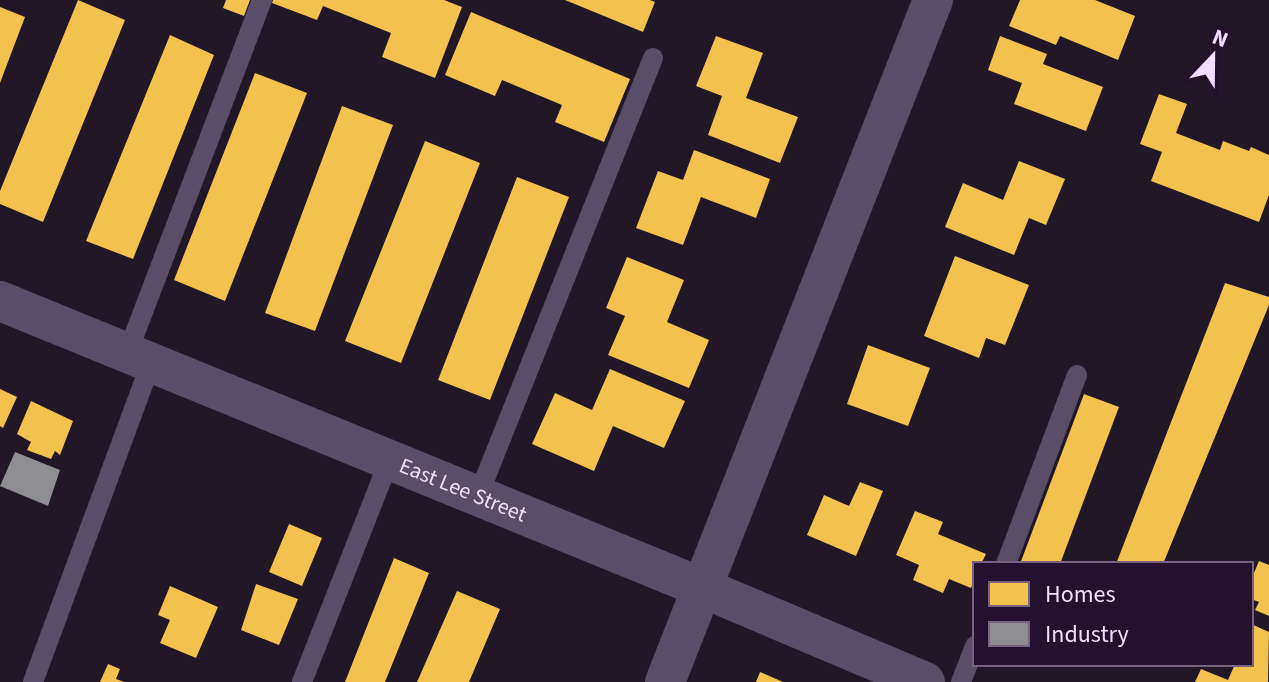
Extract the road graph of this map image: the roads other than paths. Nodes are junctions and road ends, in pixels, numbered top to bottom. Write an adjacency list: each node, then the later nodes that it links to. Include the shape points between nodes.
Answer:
1 (262, 0): 5 (lane)
2 (933, 0): 10 (street)
3 (653, 58): 8 (lane)
4 (0, 301): 5 (street, East Lee Street)
5 (139, 358): 7 (street, East Lee Street); 12 (lane)
6 (1077, 375): 9 (lane)
7 (389, 461): 8 (street, East Lee Street); 13 (lane)
8 (478, 496): 10 (street, East Lee Street)
9 (1007, 562)
10 (703, 588): 14 (street); 15 (street, East Lee Street)
11 (973, 651): 16 (lane)
12 (33, 682)
13 (302, 682)
14 (665, 682)
15 (925, 682)
16 (961, 682)

